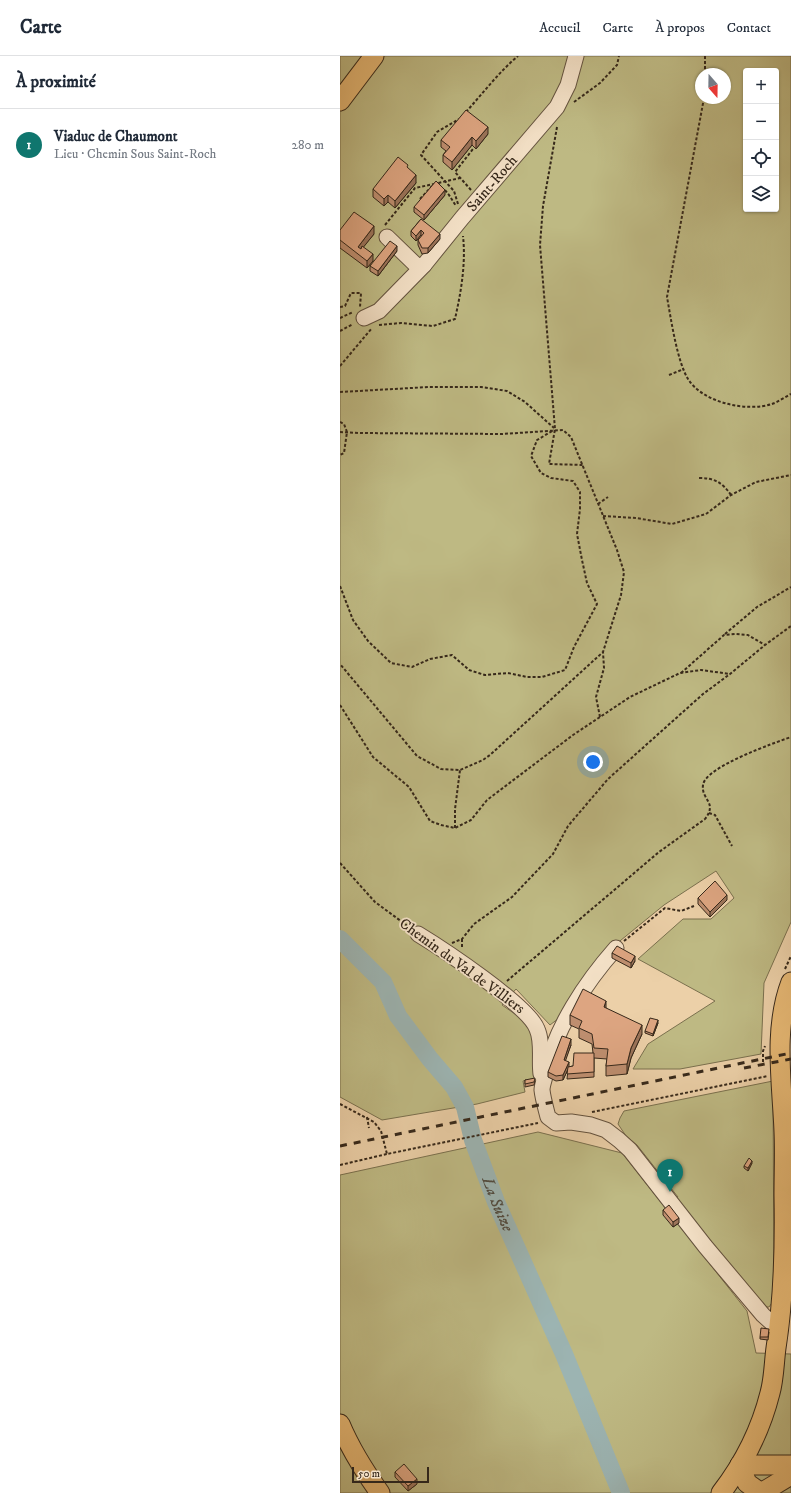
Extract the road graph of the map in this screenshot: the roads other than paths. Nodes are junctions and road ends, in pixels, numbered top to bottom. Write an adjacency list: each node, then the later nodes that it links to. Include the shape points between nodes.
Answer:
1 (374, 56): 3 (main road)
2 (576, 56): 5 (street, Saint-Roch, via 568,85 556,107)
3 (340, 101)
4 (387, 237): 5 (street, via 417,266)
5 (424, 264): 6 (street, Saint-Roch, via 379,311)
6 (359, 313)
7 (418, 934): 10 (street, Chemin du Val de Villiers, via 526,1013 537,1027 540,1037)
8 (616, 948): 10 (street, via 596,970 570,1014 548,1060)
9 (791, 982): 11 (main road, via 782,1023 780,1073)
10 (542, 1089): 13 (street, Chemin du Val de Villiers, via 550,1120 556,1123 591,1125 606,1130 620,1140 763,1315 772,1323)
11 (784, 1132): 12 (main road); 13 (main road, via 785,1244)
12 (791, 1161)
13 (780, 1325): 15 (main road, via 770,1393)
14 (340, 1424): 18 (main road)
15 (754, 1439): 16 (main road); 17 (main road, via 761,1450)
16 (740, 1465): 17 (main road); 19 (main road); 20 (main road, via 748,1483)
17 (786, 1468): 20 (main road)
18 (380, 1493)
19 (722, 1493)
20 (761, 1493)

